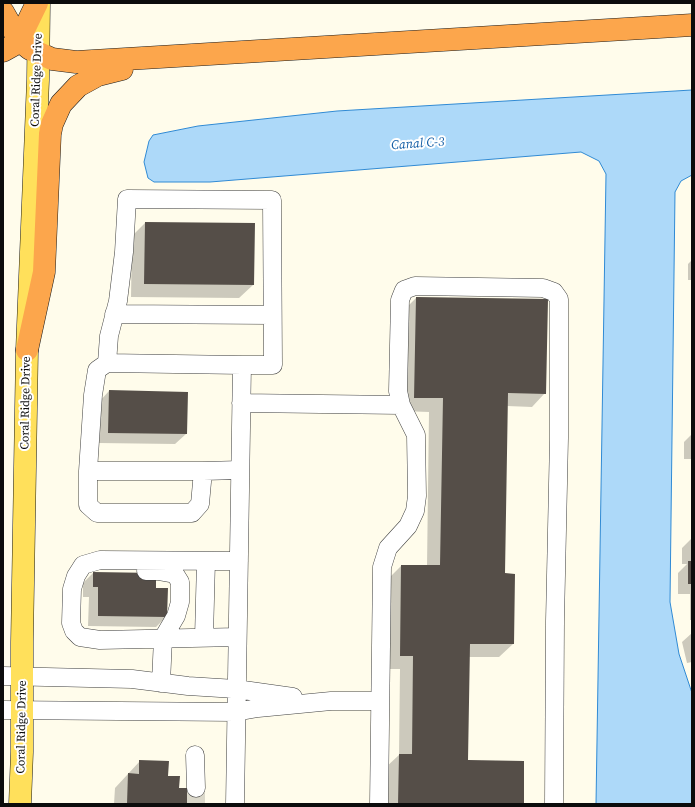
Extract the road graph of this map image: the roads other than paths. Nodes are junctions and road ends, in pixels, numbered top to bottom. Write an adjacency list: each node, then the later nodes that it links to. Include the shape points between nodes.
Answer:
1 (38, 3): 5 (highway); 6 (main road, Coral Ridge Drive)
2 (3, 12): 5 (highway)
3 (692, 26): 4 (highway)
4 (398, 44): 6 (highway, via 76,62 52,59); 9 (highway, via 279,59 123,69 98,74 78,86 61,104 50,134 44,272)
5 (11, 46): 6 (highway, via 30,49)
6 (38, 54): 9 (main road, Coral Ridge Drive)
7 (114, 314): 8 (lane); 8 (lane, via 124,252 127,199 135,199 272,200); 10 (lane)
8 (272, 315): 11 (lane, via 273,365)
9 (27, 350): 23 (main road, Coral Ridge Drive)
10 (107, 363): 11 (lane); 15 (lane, via 97,370)
11 (242, 365): 12 (lane)
12 (241, 403): 13 (lane); 14 (lane)
13 (401, 405): 27 (lane, via 416,435 417,496 415,511 408,526 388,548 382,567); 35 (lane, via 398,391 400,300 404,290 415,286 543,288 554,292 559,299)
14 (240, 470): 16 (lane); 18 (lane)
15 (88, 471): 16 (lane); 16 (lane, via 88,505 97,513 192,514 200,504)
16 (203, 471)
17 (206, 561): 18 (lane); 19 (lane, via 100,560 83,565); 20 (lane)
18 (238, 561): 21 (lane)
19 (80, 570): 22 (lane, via 72,590 71,623 80,637 100,640); 22 (lane, via 158,571 174,574 180,582 180,602 176,616)
20 (204, 637): 21 (lane); 22 (lane)
21 (237, 637): 25 (lane)
22 (163, 638): 24 (lane)
23 (13, 676): 24 (lane, via 132,679); 28 (main road, Coral Ridge Drive)
24 (161, 683): 25 (lane)
25 (236, 689): 26 (lane); 29 (lane)
26 (331, 701): 27 (lane); 29 (lane)
27 (380, 701): 34 (lane)
28 (13, 711): 29 (lane); 32 (main road, Coral Ridge Drive, via 22,752)
29 (236, 712): 33 (lane)
30 (195, 755): 31 (lane)
31 (196, 788)
32 (20, 804)
33 (235, 804)
34 (380, 804)
35 (554, 804)

